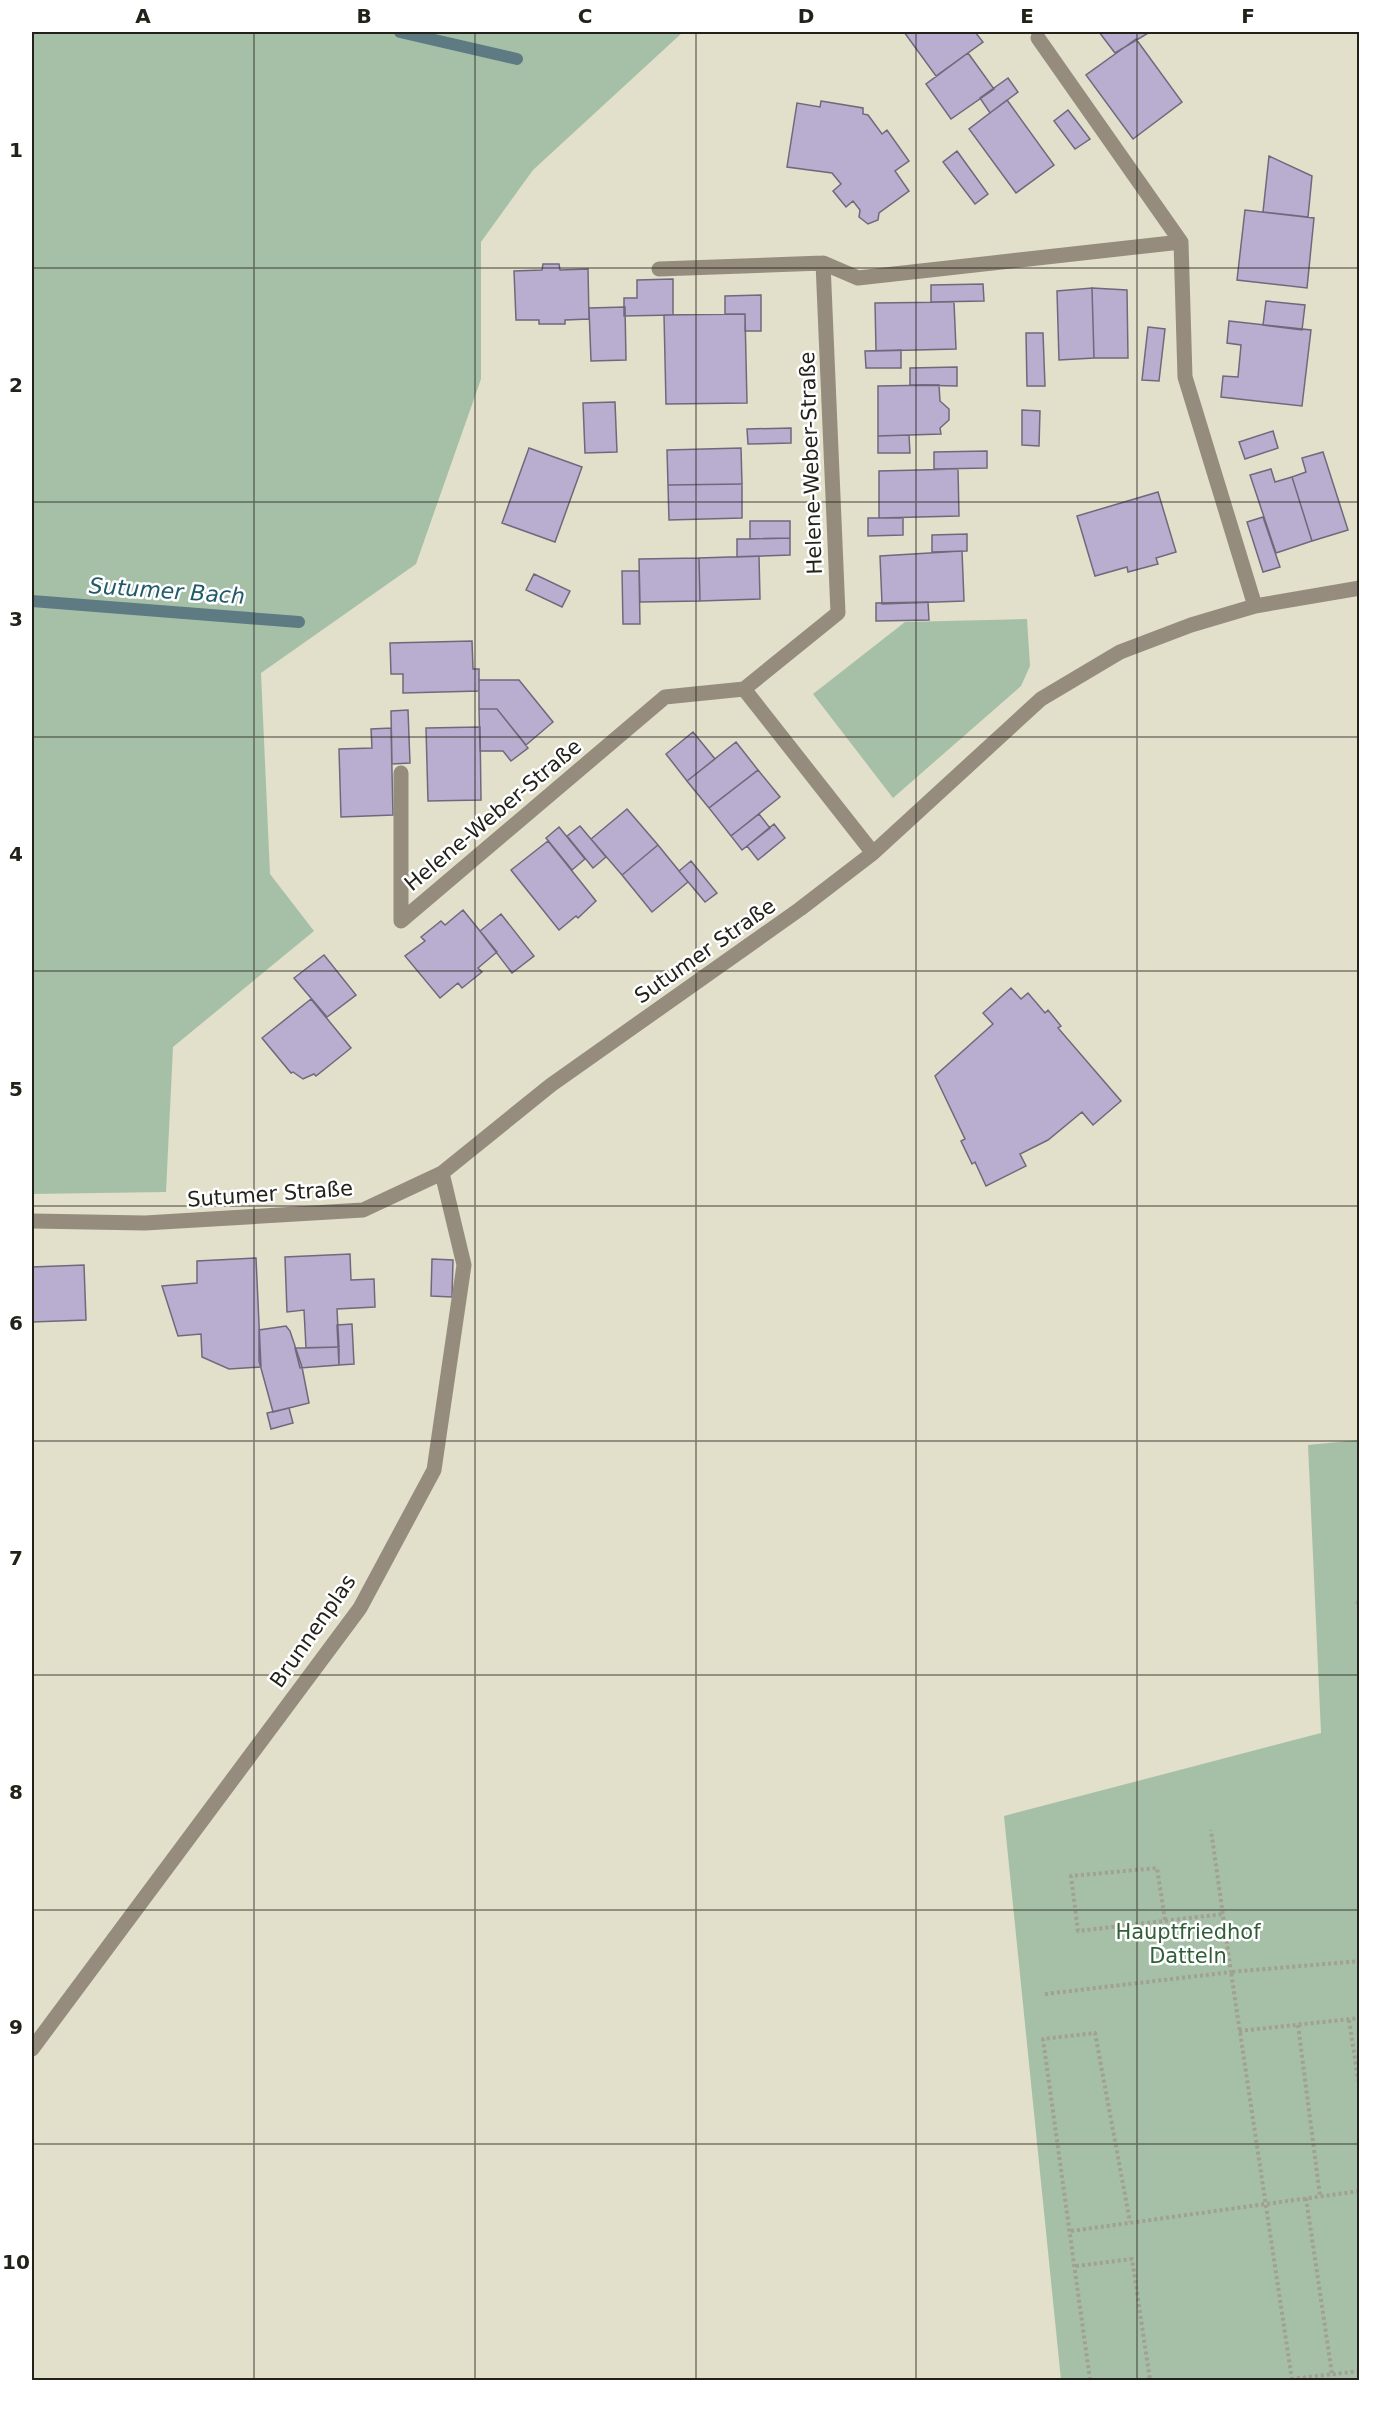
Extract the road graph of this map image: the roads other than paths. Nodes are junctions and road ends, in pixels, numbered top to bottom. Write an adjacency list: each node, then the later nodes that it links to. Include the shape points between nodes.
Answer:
1 (1038, 38): 2 (street)
2 (1181, 242): 3 (street, via 858,278); 6 (street, via 1185,377)
3 (823, 263): 4 (street); 7 (street, Helene-Weber-Straße, via 838,613)
4 (659, 269)
5 (1359, 588): 6 (street, Sutumer Straße)
6 (1255, 606): 9 (street, Sutumer Straße, via 1120,652 1041,699)
7 (744, 689): 8 (street, Helene-Weber-Straße, via 665,697 401,921); 9 (street)
8 (401, 772)
9 (873, 853): 10 (street, Sutumer Straße, via 551,1084)
10 (442, 1173): 11 (street, Sutumer Straße, via 363,1210 145,1223); 12 (street, Brunnenplas, via 464,1265 434,1470 360,1608)
11 (32, 1221)
12 (32, 2049)

